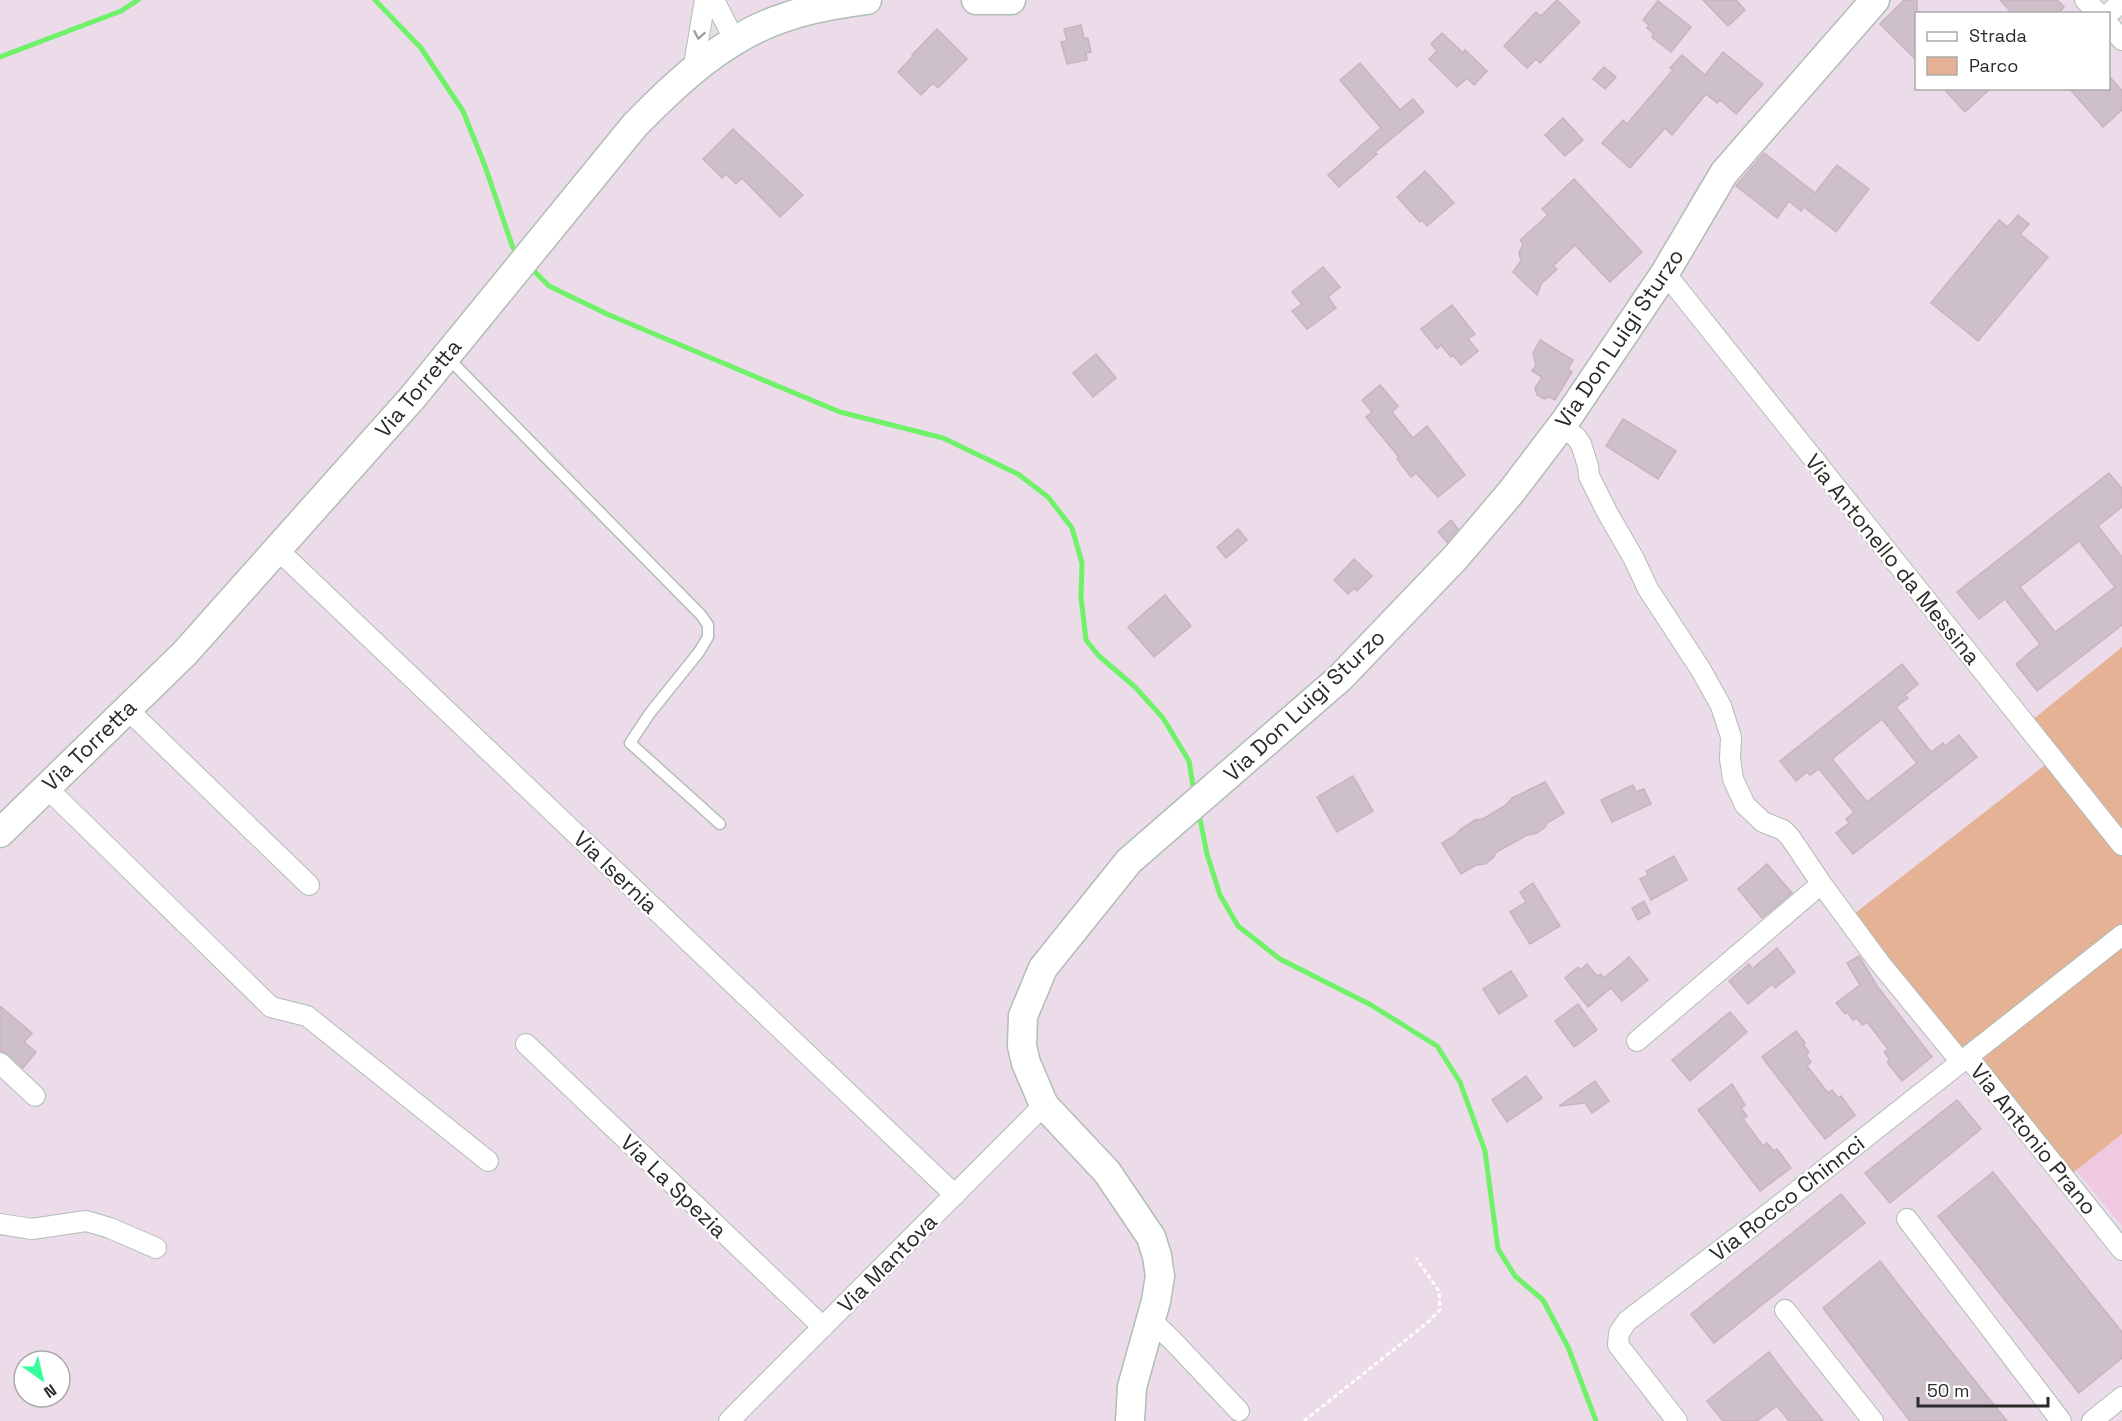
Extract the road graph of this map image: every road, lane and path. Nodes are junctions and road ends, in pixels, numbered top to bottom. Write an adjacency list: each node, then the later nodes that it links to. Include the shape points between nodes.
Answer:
1 (705, 0): 14 (street, one-way to 14)
2 (714, 0): 13 (street)
3 (867, 0): 13 (street, Via Torretta, via 823,6 785,17)
4 (976, 0): 5 (street)
5 (1011, 0)
6 (1875, 0): 15 (street, Via Don Luigi Sturzo, via 1724,173)
7 (2085, 0): 9 (street)
8 (2122, 2): 10 (street)
9 (2097, 12)
10 (2110, 12)
11 (2110, 25): 12 (street)
12 (2122, 40)
13 (735, 41): 14 (street, Via Torretta)
14 (693, 71): 16 (street, Via Torretta, via 635,125)
15 (1665, 273): 17 (street, Via Don Luigi Sturzo); 23 (street, Via Antonello da Messina)
16 (446, 356): 18 (street, Via Torretta); 21 (lane, via 708,625 708,637 699,652 630,743)
17 (1561, 426): 24 (street, Via Antonio Prano, via 1581,444 1594,489 1648,589 1721,706 1731,737 1733,779 1745,805 1763,822 1790,837); 32 (street, Via Don Luigi Sturzo, via 1498,508 1410,605 1340,678 1129,861 1043,968 1023,1016 1022,1037 1026,1063)
18 (277, 549): 19 (street, Via Torretta, via 185,653); 34 (street, Via Isernia)
19 (127, 709): 20 (street, Via Torretta); 25 (street)
20 (46, 787): 22 (street, Via Torretta); 33 (street, via 271,1007 306,1016)
21 (720, 824)
22 (0, 833)
23 (2122, 845)
24 (1821, 884): 27 (street); 29 (street, Via Antonio Prano, via 1879,962)
25 (309, 885)
26 (2122, 935): 29 (street, Via Rocco Chinnci)
27 (1637, 1041)
28 (526, 1044): 42 (street, Via La Spezia)
29 (1964, 1059): 38 (street, Via Antonio Prano); 48 (street, Via Rocco Chinnci, via 1627,1321 1619,1333 1618,1345)
30 (0, 1063): 31 (street)
31 (35, 1096)
32 (1044, 1105): 34 (street, Via Mantova); 41 (street, Via Don Luigi Sturzo, via 1107,1172 1150,1237 1160,1276)
33 (488, 1161)
34 (955, 1195): 42 (street, Via Mantova)
35 (1907, 1219): 50 (street)
36 (0, 1224): 37 (street, via 32,1229 86,1221)
37 (156, 1248)
38 (2122, 1250)
39 (1416, 1258): 47 (path, via 1439,1291 1440,1310)
40 (1785, 1310): 49 (street)
41 (1151, 1320): 44 (street); 46 (street, Via Don Luigi Sturzo, via 1132,1387)
42 (823, 1327): 45 (street, Via Mantova)
43 (2122, 1397): 51 (street)
44 (1239, 1411)
45 (729, 1421)
46 (1130, 1421)
47 (1304, 1421)
48 (1677, 1421)
49 (1873, 1421)
50 (2061, 1421)
51 (2092, 1421)

